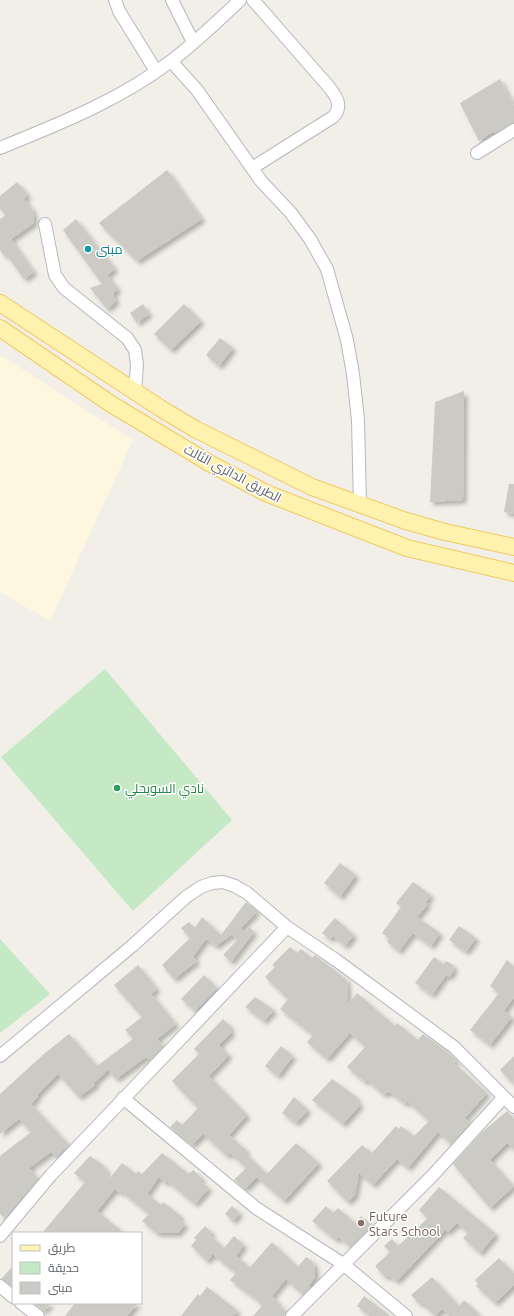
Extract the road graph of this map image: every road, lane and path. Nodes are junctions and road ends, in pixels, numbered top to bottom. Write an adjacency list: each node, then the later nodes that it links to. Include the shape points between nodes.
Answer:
1 (115, 0): 7 (street, via 119,11)
2 (172, 0): 5 (street)
3 (240, 0): 5 (street)
4 (253, 0): 11 (street, via 329,87 339,103 338,112 333,117)
5 (193, 42): 6 (street)
6 (171, 61): 7 (street); 11 (street, via 197,90)
7 (156, 71): 9 (street, via 92,108)
8 (514, 130): 10 (street)
9 (0, 148)
10 (477, 153)
11 (252, 168): 16 (street, via 310,239 327,269 347,340 353,374 358,420)
12 (45, 224): 15 (street, via 55,275 64,288 127,338 136,350)
13 (0, 303): 15 (main road, الطريق الدائري الثالث)
14 (0, 328): 18 (main road, الطريق الدائري الثالث, via 111,404 211,464 266,493 407,548)
15 (135, 391): 16 (main road, الطريق الدائري الثالث, via 202,432 312,487)
16 (360, 505): 17 (main road, الطريق الدائري الثالث, via 406,522)
17 (514, 547)
18 (514, 572)
19 (286, 927): 20 (street, via 235,886 223,882 201,887); 21 (street, via 336,960 454,1047); 22 (street)
20 (0, 1056)
21 (504, 1096): 23 (street); 25 (street, via 433,1175)
22 (123, 1098): 24 (street, via 51,1175); 25 (street, via 256,1208)
23 (514, 1107)
24 (0, 1236)
25 (343, 1264): 30 (street); 31 (street)
26 (0, 1286): 27 (street)
27 (12, 1296)
28 (22, 1304): 29 (street)
29 (38, 1316)
30 (292, 1316)
31 (406, 1316)

